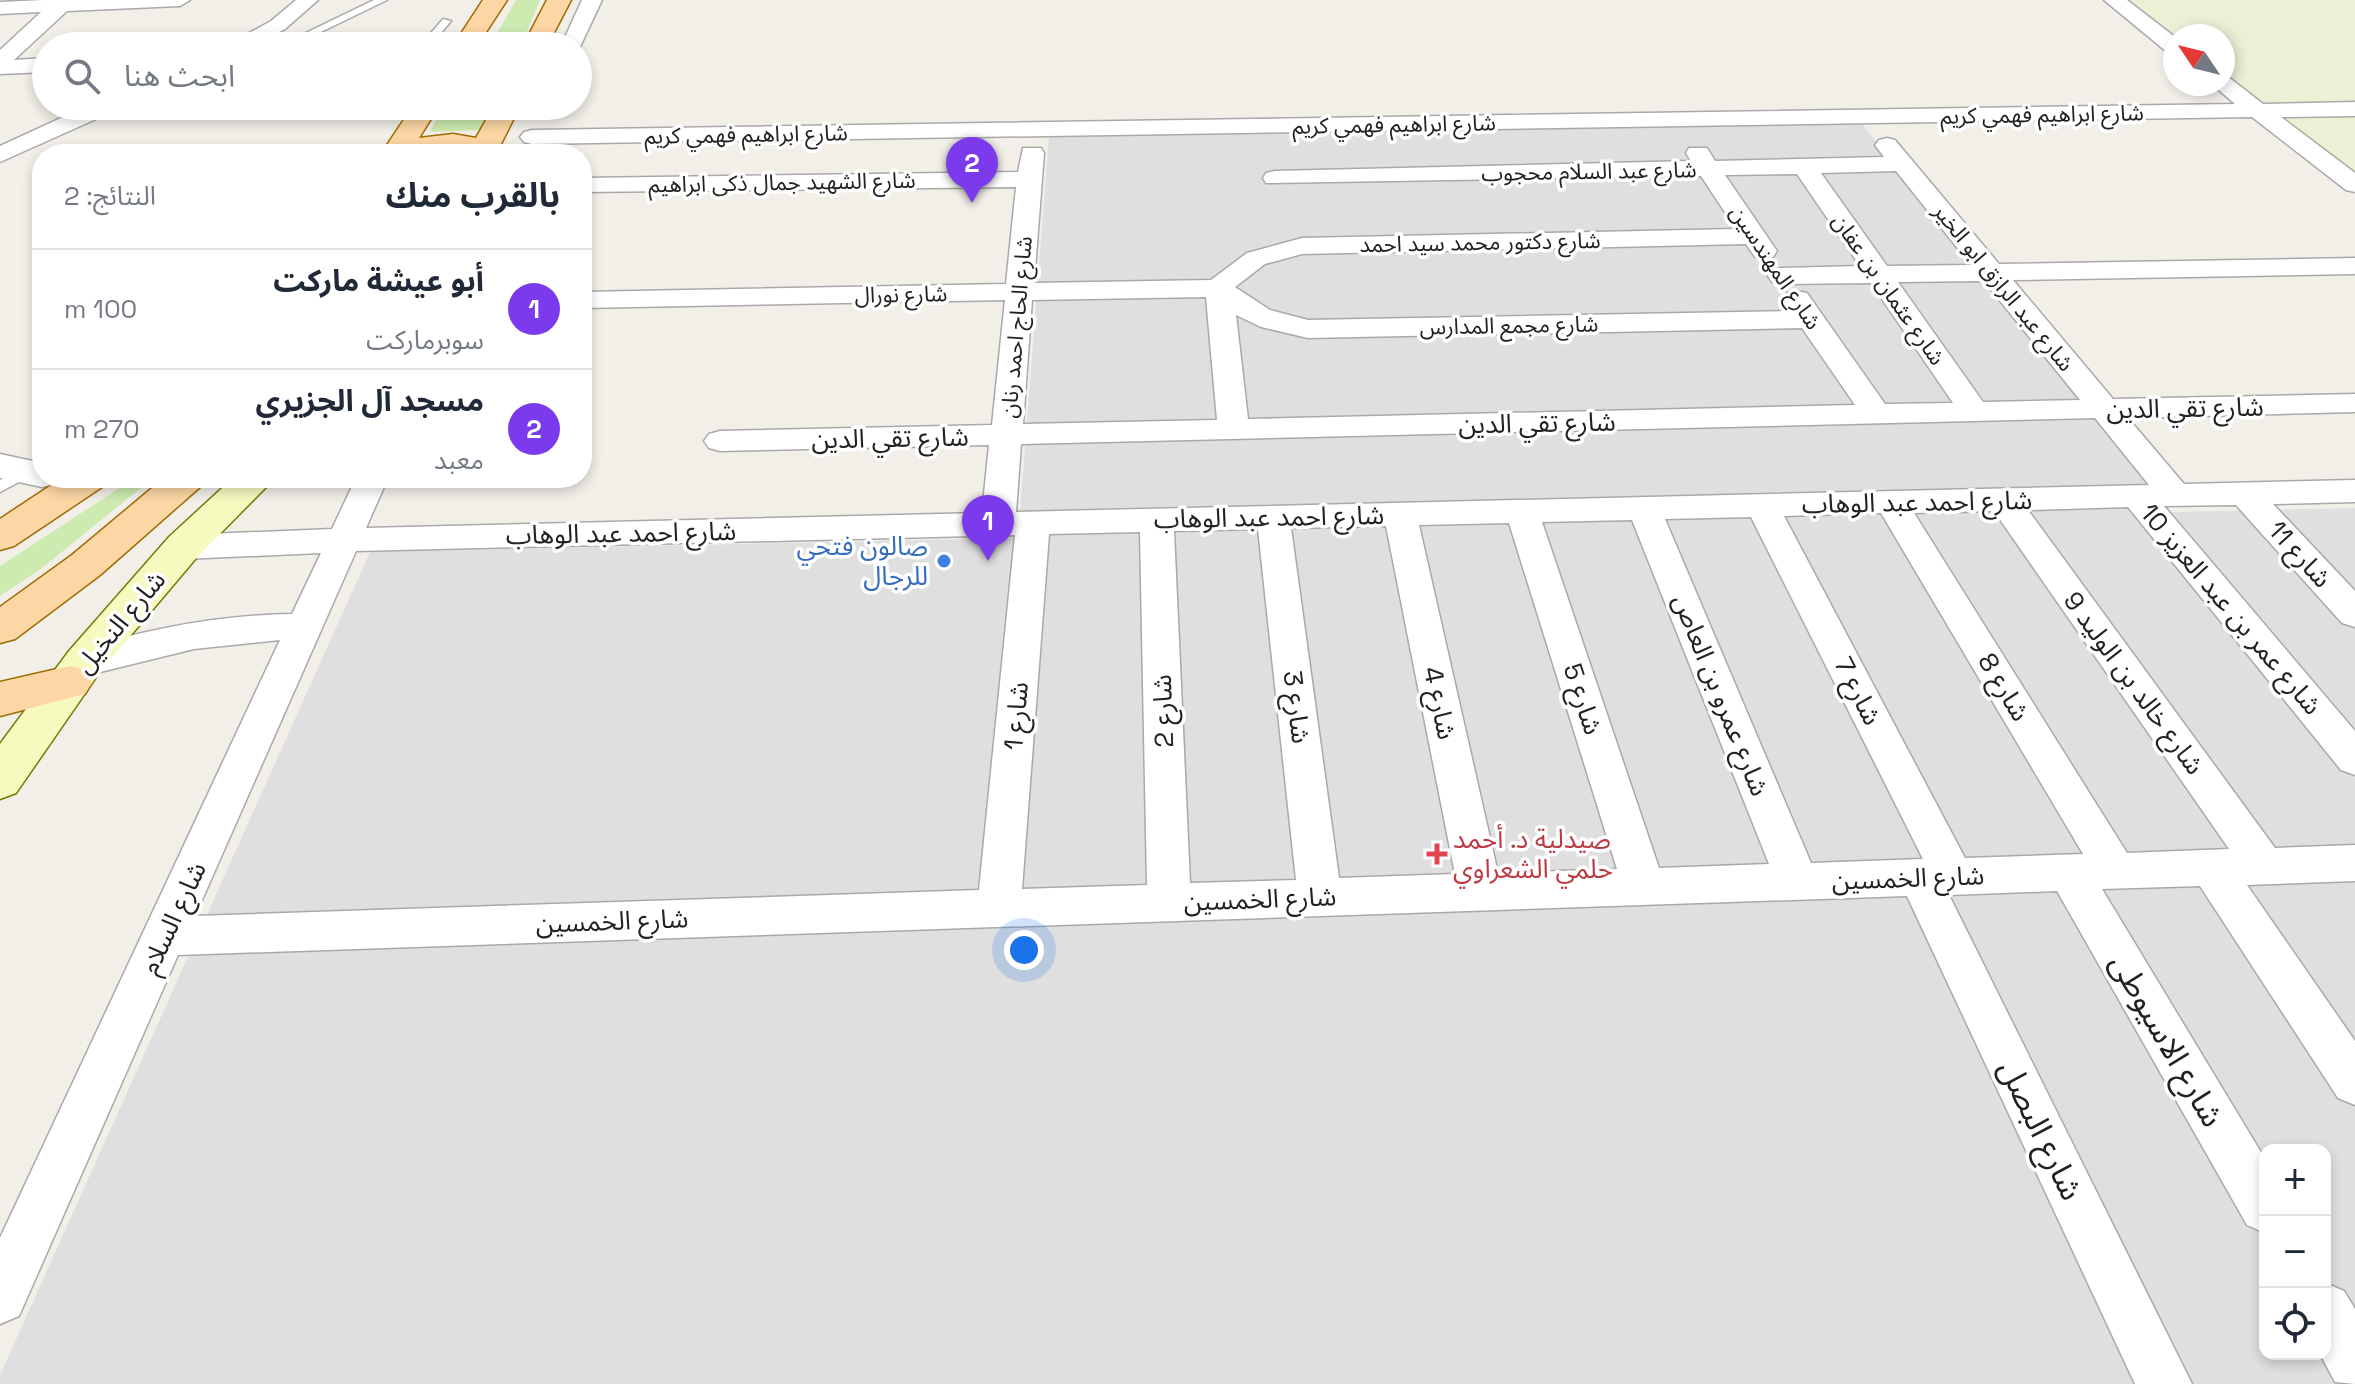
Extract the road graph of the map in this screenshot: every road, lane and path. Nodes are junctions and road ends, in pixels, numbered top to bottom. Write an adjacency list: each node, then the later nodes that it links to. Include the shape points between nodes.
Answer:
1 (180, 0): 8 (street)
2 (308, 0): 11 (street)
3 (382, 0): 12 (lane)
4 (495, 0): 14 (main road)
5 (559, 0): 15 (main road)
6 (592, 0): 16 (street)
7 (2114, 0): 17 (street)
8 (64, 3): 9 (street); 18 (street)
9 (0, 8)
10 (446, 21): 13 (lane)
11 (264, 32)
12 (314, 32)
13 (437, 32)
14 (474, 32)
15 (542, 32)
16 (578, 32)
17 (2163, 38)
18 (0, 61)
19 (32, 66): 20 (street)
20 (0, 67)
21 (2235, 94): 23 (street)
22 (2355, 109): 23 (street, شارع ابراهيم فهمي كريم)
23 (2257, 111): 24 (street, شارع ابراهيم فهمي كريم); 43 (street)
24 (1864, 117): 28 (street, شارع ابراهيم فهمي كريم); 37 (street, شارع عبد الرازق ابو الخير)
25 (77, 120): 29 (street); 36 (street)
26 (418, 120): 32 (main road)
27 (500, 120): 35 (main road)
28 (1675, 120): 30 (street, شارع ابراهيم فهمي كريم); 39 (street, شارع المهندسين)
29 (15, 123)
30 (1034, 130): 31 (street, شارع ابراهيم فهمي كريم); 41 (street, شارع الحاج احمد رنان)
31 (532, 136)
32 (403, 144)
33 (438, 144): 34 (main road)
34 (460, 144)
35 (487, 144)
36 (0, 155)
37 (1903, 164): 38 (street, شارع عبد السلام محجوب); 46 (street, شارع عبد الرازق ابو الخير)
38 (1804, 166): 39 (street, شارع عبد السلام محجوب); 47 (street, شارع عثمان بن عفان)
39 (1708, 168): 40 (street, شارع عبد السلام محجوب); 44 (street, شارع المهندسين)
40 (1275, 178)
41 (1029, 179): 42 (street, شارع الشهيد جمال ذكى ابراهيم); 50 (street, شارع الحاج احمد رنان)
42 (592, 185)
43 (2355, 185)
44 (1754, 236): 48 (street, شارع المهندسين); 49 (street, شارع دكتور محمد سيد احمد, via 1302,246 1250,259)
45 (2355, 266): 46 (street)
46 (1992, 272): 47 (street); 54 (street, شارع عبد الرازق ابو الخير)
47 (1879, 275): 48 (street); 55 (street, شارع عثمان بن عفان)
48 (1782, 276): 52 (street, شارع المهندسين)
49 (1219, 288): 50 (street, شارع نورال); 52 (street, شارع مجمع المدارس, via 1253,316 1308,329); 57 (street)
50 (1019, 292): 51 (street, شارع نورال); 58 (street, شارع الحاج احمد رنان)
51 (592, 300)
52 (1811, 319): 56 (street, شارع المهندسين)
53 (2355, 403): 54 (street, شارع تقي الدين)
54 (2104, 410): 55 (street, شارع تقي الدين); 66 (street, شارع عبد الرازق ابو الخير)
55 (1975, 413): 56 (street, شارع تقي الدين)
56 (1877, 415): 57 (street, شارع تقي الدين)
57 (1234, 431): 58 (street, شارع تقي الدين)
58 (1006, 436): 59 (street, شارع تقي الدين); 76 (street, شارع الحاج احمد رنان)
59 (720, 441)
60 (34, 488): 77 (main road)
61 (175, 488): 82 (main road, via 80,570)
62 (245, 488): 79 (main road, شارع النخيل)
63 (368, 488): 78 (street, شارع السلام)
64 (2355, 491): 65 (street, شارع احمد عبد الوهاب)
65 (2245, 494): 66 (street, شارع احمد عبد الوهاب); 80 (street, شارع 11)
66 (2175, 495): 67 (street, شارع احمد عبد الوهاب)
67 (2137, 496): 68 (street, شارع احمد عبد الوهاب); 85 (street, شارع عمر بن عبد العزيز 10)
68 (2003, 499): 69 (street, شارع احمد عبد الوهاب); 88 (street, شارع خالد بن الوليد 9)
69 (1891, 502): 70 (street, شارع احمد عبد الوهاب); 90 (street, شارع 8)
70 (1762, 505): 71 (street, شارع احمد عبد الوهاب); 92 (street, شارع 7)
71 (1644, 508): 72 (street, شارع احمد عبد الوهاب); 93 (street, شارع عمرو بن العاص)
72 (1522, 511): 73 (street, شارع احمد عبد الوهاب); 94 (street, شارع 5)
73 (1400, 514): 74 (street, شارع احمد عبد الوهاب); 95 (street, شارع 4)
74 (1273, 517): 75 (street, شارع احمد عبد الوهاب); 96 (street, شارع 3)
75 (1157, 520): 76 (street, شارع احمد عبد الوهاب); 97 (street, شارع 2)
76 (1015, 524): 78 (street, شارع احمد عبد الوهاب); 98 (street, شارع 1)
77 (0, 537)
78 (345, 540): 79 (street, شارع احمد عبد الوهاب); 81 (street, شارع السلام)
79 (183, 547): 83 (main road, شارع النخيل)
80 (2355, 614)
81 (306, 627): 83 (street, via 201,632 144,644); 99 (street, شارع السلام)
82 (0, 628)
83 (77, 672): 84 (main road); 86 (main road, شارع النخيل)
84 (0, 699)
85 (2355, 759)
86 (0, 780)
87 (2355, 863): 88 (street, شارع الخمسين)
88 (2264, 866): 89 (street, شارع الخمسين)
89 (2212, 868): 90 (street, شارع الخمسين); 100 (street)
90 (2116, 871): 91 (street, شارع الخمسين)
91 (2069, 872): 92 (street, شارع الخمسين); 101 (street, شارع الاسيوطى)
92 (1936, 876): 93 (street, شارع الخمسين); 105 (street, شارع البصل)
93 (1797, 881): 94 (street, شارع الخمسين)
94 (1644, 886): 95 (street, شارع الخمسين)
95 (1480, 891): 96 (street, شارع الخمسين)
96 (1320, 897): 97 (street, شارع الخمسين)
97 (1169, 902): 98 (street, شارع الخمسين)
98 (999, 908): 99 (street, شارع الخمسين)
99 (165, 936): 102 (street, شارع السلام)
100 (2355, 1082)
101 (2259, 1197)
102 (0, 1297)
103 (2331, 1320): 104 (street)
104 (2355, 1362)
105 (2164, 1384)

